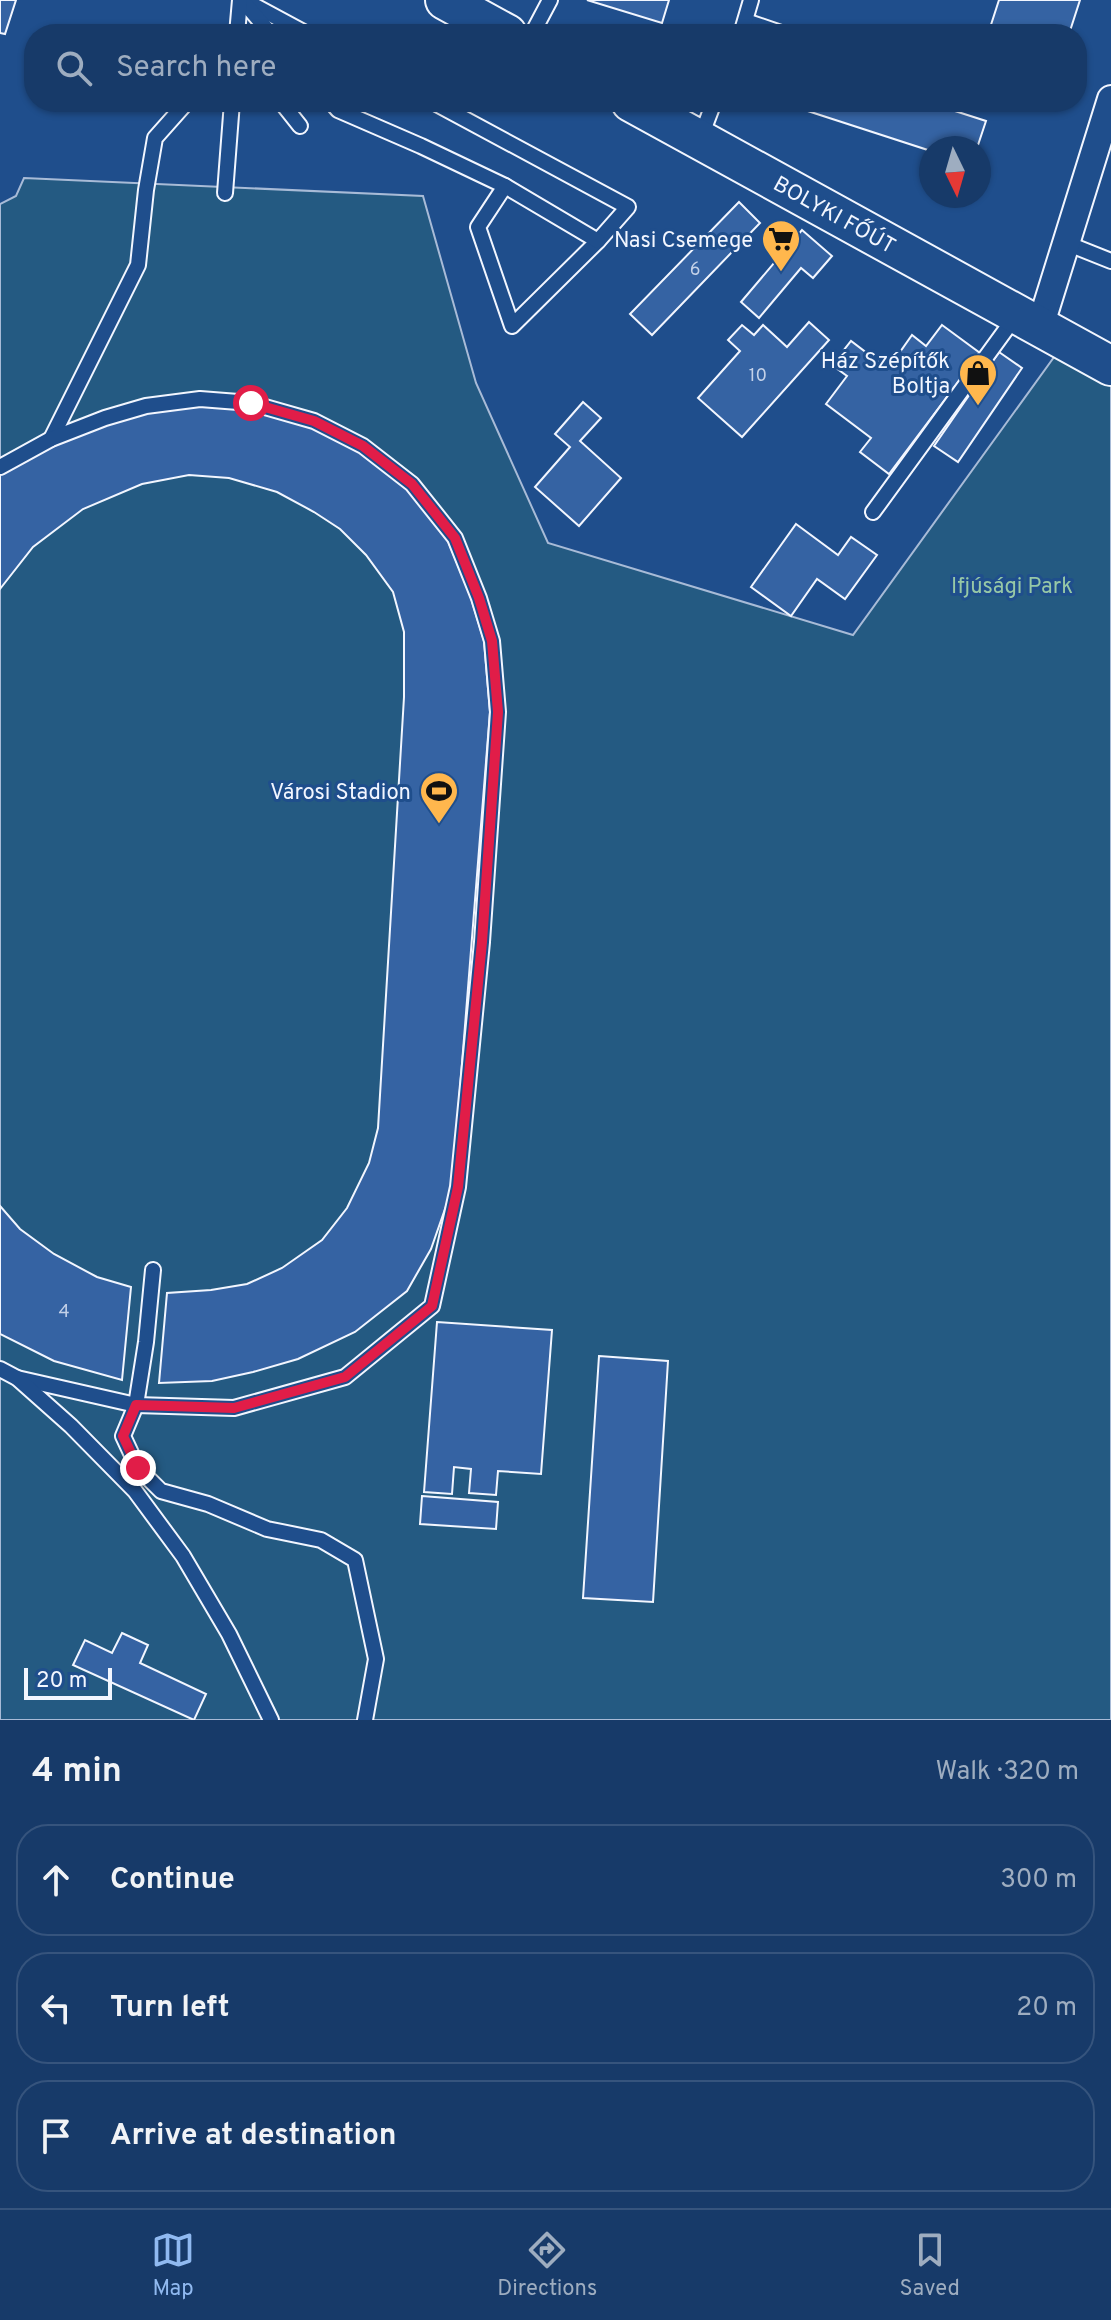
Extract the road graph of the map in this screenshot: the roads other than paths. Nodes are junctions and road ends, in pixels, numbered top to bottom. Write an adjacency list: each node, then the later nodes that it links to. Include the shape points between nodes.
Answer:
1 (242, 0): 5 (lane); 6 (lane); 7 (lane)
2 (445, 0): 8 (main road)
3 (550, 0): 9 (lane)
4 (751, 0): 10 (lane)
5 (238, 24)
6 (262, 24)
7 (288, 24)
8 (489, 24)
9 (537, 24)
10 (745, 24)
11 (1111, 99): 24 (street)
12 (178, 112): 28 (lane, via 155,138 138,265)
13 (231, 112): 22 (lane)
14 (289, 112): 19 (lane)
15 (343, 112): 21 (lane)
16 (452, 112): 23 (lane, via 628,207)
17 (649, 112): 20 (main road, BOLYKI FŐÚT)
18 (710, 112): 20 (lane)
19 (300, 126)
20 (700, 140): 26 (main road, BOLYKI FŐÚT)
21 (505, 186): 23 (lane); 23 (lane, via 478,227 512,326)
22 (225, 193)
23 (598, 241)
24 (1066, 243): 25 (lane); 26 (street)
25 (1111, 261)
26 (1029, 320): 27 (main road, BOLYKI FŐÚT); 30 (lane)
27 (1111, 366)
28 (51, 439): 29 (lane); 34 (lane, via 146,406 200,399 251,403 314,421 363,446 412,484 455,538 492,641 498,712 479,972 458,1187 432,1306 345,1377 234,1408)
29 (0, 467)
30 (873, 512)
31 (153, 1270): 34 (lane)
32 (0, 1369): 33 (lane)
33 (17, 1378): 34 (lane); 35 (lane, via 135,1491 183,1556)
34 (136, 1405): 36 (lane, via 123,1436 138,1468 161,1491 267,1529 321,1540 355,1560 376,1659)
35 (271, 1720)
36 (365, 1720)

